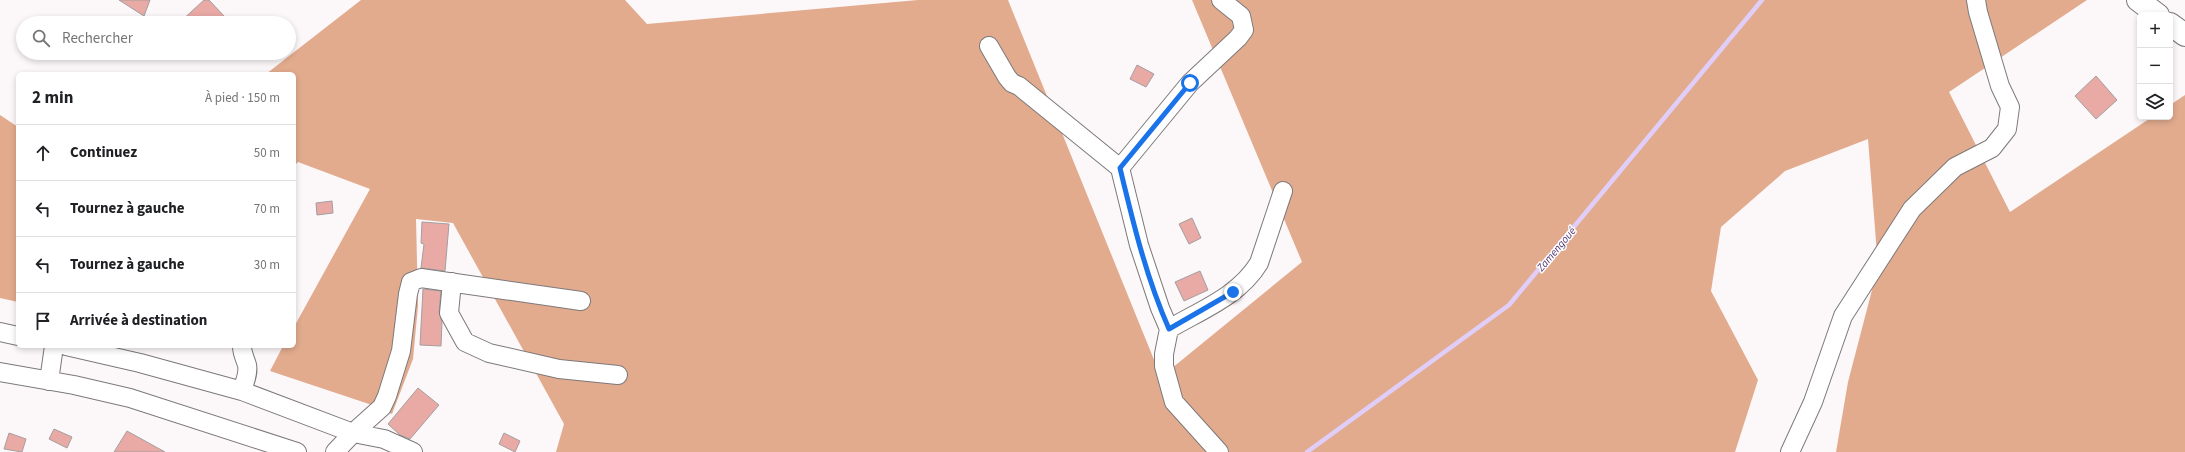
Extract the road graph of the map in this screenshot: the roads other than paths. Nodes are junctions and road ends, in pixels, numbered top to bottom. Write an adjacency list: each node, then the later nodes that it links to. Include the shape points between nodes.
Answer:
1 (1221, 0): 8 (street, via 1241,16 1244,30 1190,83)
2 (1976, 0): 27 (street, via 2000,86 2010,107 2007,130 1992,148 1954,167 1912,209 1843,316 1813,402)
3 (2138, 0): 4 (street)
4 (2154, 12)
5 (2173, 26): 6 (street)
6 (2185, 35)
7 (989, 46): 8 (street, via 1012,83)
8 (1120, 168): 12 (street, via 1139,245)
9 (1283, 191): 12 (street, via 1259,263 1244,284)
10 (452, 282): 11 (street); 19 (street, via 448,313 465,342 489,353 559,369); 22 (street, via 421,278 411,282 401,351 387,396 382,407)
11 (581, 301)
12 (1169, 329): 26 (street, via 1164,366 1174,402)
13 (0, 332): 14 (street)
14 (16, 336)
15 (54, 348): 20 (street)
16 (75, 348): 21 (street, via 140,362)
17 (242, 348): 21 (street, via 247,374)
18 (0, 372): 20 (street)
19 (618, 375)
20 (49, 380): 23 (street, via 130,398)
21 (242, 391): 22 (street)
22 (353, 433): 24 (street); 25 (street, via 384,439)
23 (297, 452)
24 (335, 452)
25 (413, 452)
26 (1219, 452)
27 (1790, 452)

